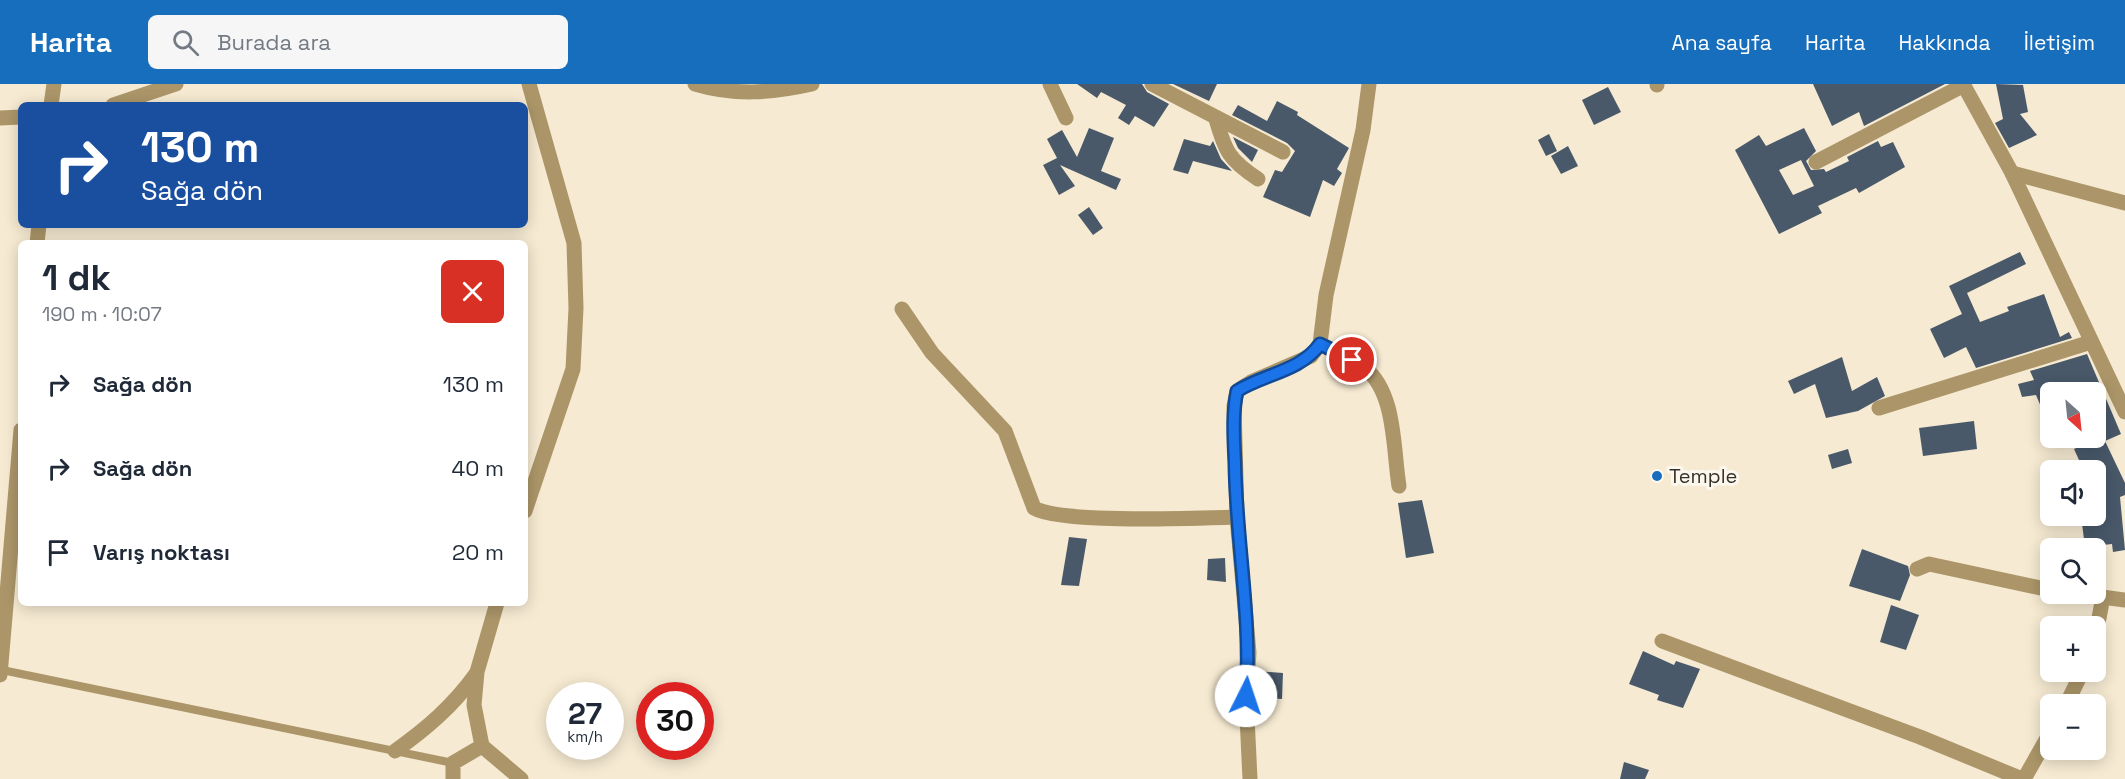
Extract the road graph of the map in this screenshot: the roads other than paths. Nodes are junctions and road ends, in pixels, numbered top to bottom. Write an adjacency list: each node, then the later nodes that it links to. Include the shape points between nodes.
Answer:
1 (54, 84): 10 (street)
2 (176, 84): 11 (street)
3 (529, 84): 28 (street, via 574,243 576,309 573,369)
4 (695, 84): 5 (street, via 751,94)
5 (812, 84)
6 (1050, 84): 14 (street)
7 (1152, 84): 15 (street)
8 (1369, 84): 23 (street, via 1363,130 1326,295)
9 (1964, 85): 17 (street); 18 (street)
10 (51, 102)
11 (122, 102)
12 (18, 117): 13 (street)
13 (0, 118)
14 (1066, 118)
15 (1216, 119): 16 (street); 19 (street, via 1225,151 1236,164)
16 (1283, 152)
17 (1816, 162)
18 (2012, 173): 20 (street); 22 (street)
19 (1258, 178)
20 (2125, 203)
21 (902, 309): 29 (street, via 932,353 1005,431 1034,508 1043,513 1077,516)
22 (2091, 342): 24 (street); 25 (street)
23 (1320, 344): 27 (street, via 1364,368 1380,384 1387,405); 29 (street, via 1311,356 1237,391)
24 (1879, 408)
25 (2125, 412)
26 (18, 466): 37 (street)
27 (1399, 486)
28 (528, 503)
29 (1237, 517): 44 (street, via 1249,653 1246,696)
30 (1917, 569): 31 (street, via 1929,564)
31 (2040, 588)
32 (2106, 597): 33 (street)
33 (2125, 600)
34 (496, 606): 36 (street)
35 (1662, 642): 45 (street)
36 (477, 672): 38 (street, via 474,705); 40 (street, via 458,699)
37 (1, 673): 40 (lane)
38 (482, 746): 41 (street); 43 (street)
39 (2040, 750): 45 (street)
40 (394, 751): 41 (lane)
41 (453, 763): 42 (street)
42 (453, 779)
43 (521, 779)
44 (1250, 779)
45 (2023, 779)

